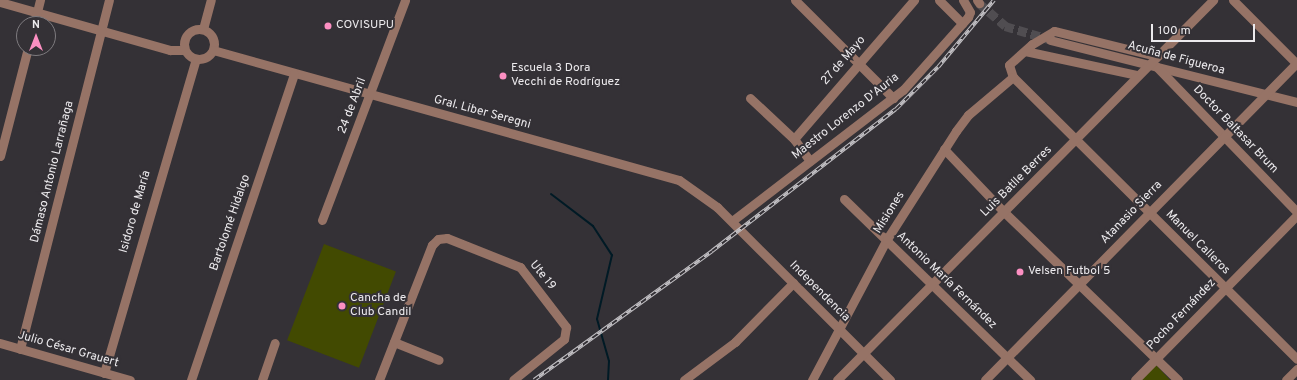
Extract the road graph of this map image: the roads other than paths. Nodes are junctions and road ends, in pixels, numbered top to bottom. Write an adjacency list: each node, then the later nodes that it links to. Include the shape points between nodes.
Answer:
1 (40, 0): 12 (street)
2 (109, 0): 16 (street, Dámaso Antonio Larrañaga)
3 (211, 0): 15 (street)
4 (405, 0): 31 (street, 24 de Abril)
5 (795, 0): 24 (street)
6 (914, 0): 24 (street, 27 de Mayo)
7 (939, 0): 14 (street)
8 (963, 0): 14 (street, Maestro Lorenzo D'Auria, via 970,12)
9 (1213, 0): 22 (street, Luis Batlle Berres)
10 (1233, 0): 25 (street)
11 (0, 2): 12 (street)
12 (37, 13): 13 (street); 16 (street)
13 (36, 16)
14 (962, 23): 33 (street, Maestro Lorenzo D'Auria)
15 (202, 29): 18 (street, via 187,34); 19 (street, via 212,35)
16 (102, 31): 18 (street, via 170,50); 56 (street, Dámaso Antonio Larrañaga)
17 (1050, 40): 26 (street, Acuña de Figueroa)
18 (184, 50): 23 (street)
19 (214, 50): 23 (street, via 204,59); 27 (street, Gral. Liber Seregni)
20 (1025, 51): 22 (street, via 1054,31); 28 (street); 29 (street, via 1009,66)
21 (26, 56): 39 (street)
22 (1156, 56): 26 (street, Luis Batlle Berres)
23 (196, 60): 63 (street, Isidoro de María)
24 (858, 63): 33 (street); 36 (street, 27 de Mayo)
25 (1297, 63): 30 (street, Atanasio Sierra)
26 (1152, 65): 28 (street, Luis Batlle Berres); 30 (street, Acuña de Figueroa); 35 (street, Doctor Baltasar Brum)
27 (294, 74): 31 (street, Gral. Liber Seregni); 65 (street, Bartolomé Hidalgo)
28 (1137, 75): 37 (street, Luis Batlle Berres)
29 (1013, 76): 37 (street, Manuel Calleros); 38 (street, Misiones, via 968,114)
30 (1265, 94): 34 (street, Acuña de Figueroa); 35 (street, Atanasio Sierra)
31 (370, 95): 45 (street, 24 de Abril); 46 (street, Gral. Liber Seregni, via 669,176 696,190)
32 (750, 98): 36 (street)
33 (893, 98): 40 (street, Maestro Lorenzo D'Auria)
34 (1297, 102)
35 (1224, 134): 43 (street, Atanasio Sierra); 44 (street, Doctor Baltasar Brum)
36 (794, 139): 40 (street)
37 (1076, 139): 42 (street, Luis Batlle Berres); 43 (street, Manuel Calleros)
38 (944, 149): 42 (street); 47 (street, Misiones)
39 (0, 156)
40 (810, 161): 46 (street, Maestro Lorenzo D'Auria)
41 (844, 199): 47 (street, Antonio María Fernández)
42 (1004, 212): 49 (street, Luis Batlle Berres); 50 (street)
43 (1150, 212): 50 (street, Atanasio Sierra); 51 (street, Manuel Calleros)
44 (1297, 214): 51 (street, Pocho Fernández)
45 (322, 220)
46 (732, 221): 48 (street, Independencia)
47 (887, 240): 49 (street, Antonio María Fernández); 52 (street, Misiones)
48 (793, 282): 52 (street, Independencia); 69 (street, via 735,342)
49 (931, 283): 57 (street, Luis Batlle Berres); 58 (street, Antonio María Fernández)
50 (1078, 286): 58 (street, Atanasio Sierra); 59 (street)
51 (1225, 288): 59 (street, Pocho Fernández); 60 (street, Manuel Calleros)
52 (840, 329): 57 (street, Independencia); 70 (street, Misiones)
53 (394, 342): 61 (street); 67 (street); 68 (street, Ute 19, via 429,251 438,239 458,241 520,267 568,333)
54 (0, 343): 56 (street, Julio César Grauert)
55 (275, 343): 66 (street)
56 (20, 349): 63 (street, Julio César Grauert)
57 (864, 354): 71 (street, Luis Batlle Berres); 72 (street, Independencia)
58 (1007, 358): 73 (street, Atanasio Sierra); 74 (street, Antonio María Fernández)
59 (1156, 359): 75 (street, Pocho Fernández); 76 (street)
60 (1297, 359)
61 (439, 360)
62 (1297, 369): 77 (street)
63 (108, 376): 64 (street, Julio César Grauert)
64 (130, 380)
65 (191, 380)
66 (262, 380)
67 (379, 380)
68 (513, 380)
69 (684, 380)
70 (812, 380)
71 (837, 380)
72 (890, 380)
73 (985, 380)
74 (1030, 380)
75 (1135, 380)
76 (1178, 380)
77 (1286, 380)

